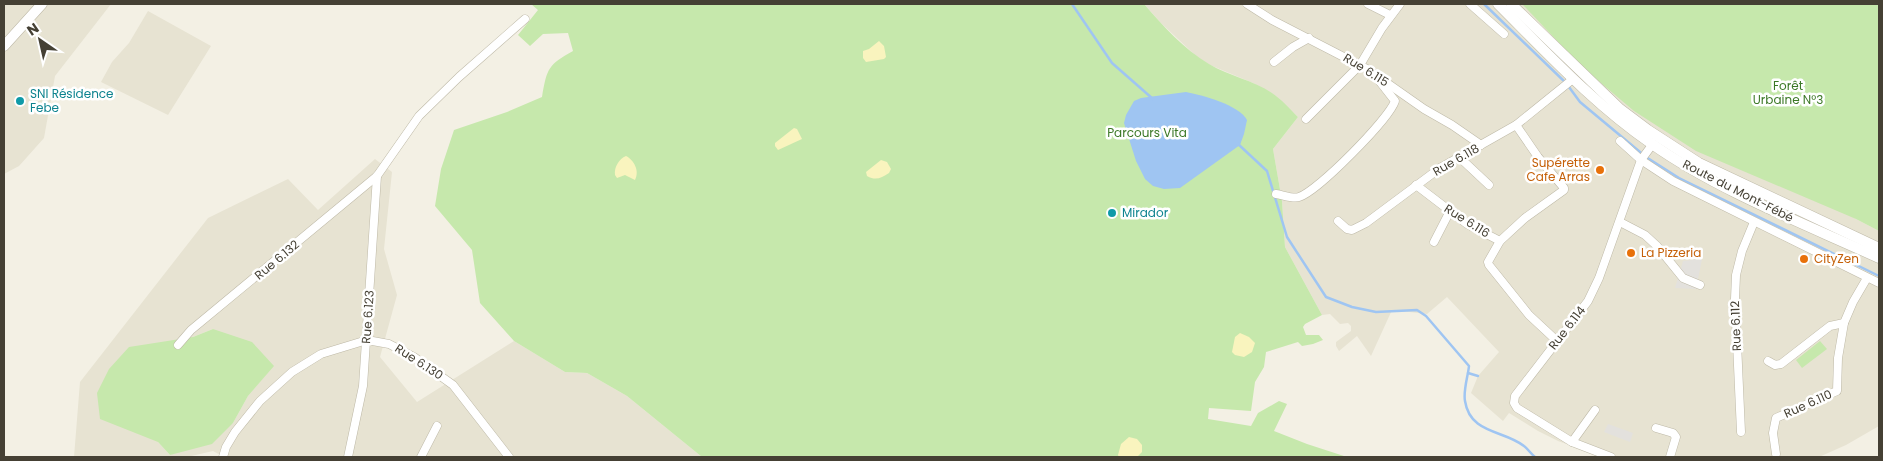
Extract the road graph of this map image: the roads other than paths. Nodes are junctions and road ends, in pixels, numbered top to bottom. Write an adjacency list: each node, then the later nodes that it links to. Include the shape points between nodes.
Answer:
1 (42, 4): 12 (street)
2 (1247, 4): 11 (street, Rue 6.115)
3 (1368, 4): 8 (street)
4 (1400, 4): 8 (street)
5 (1470, 4): 10 (street)
6 (1498, 4): 16 (street, Route du Mont-Fébé)
7 (1511, 4): 34 (street, Route du Mont-Fébé, via 1620,109 1648,130 1699,163)
8 (1390, 15): 14 (street)
9 (525, 19): 24 (street, via 419,116)
10 (1504, 34)
11 (1309, 38): 13 (street); 14 (street, Rue 6.115)
12 (4, 46)
13 (1274, 62)
14 (1360, 65): 15 (street, Rue 6.115); 17 (street)
15 (1375, 76): 21 (street, Rue 6.115); 27 (street, via 1395,101 1374,130 1318,187 1298,198)
16 (1573, 79): 18 (street, Rue 6.118); 20 (street, Route du Mont-Fébé)
17 (1306, 119)
18 (1516, 126): 21 (street, Rue 6.118); 32 (street, Rue 6.116, via 1564,188 1561,194)
19 (1620, 141): 23 (street)
20 (1652, 144): 23 (street, Rue 6.114); 35 (street, Route du Mont-Fébé, via 1696,172)
21 (1481, 145): 22 (street, Rue 6.118)
22 (1458, 156): 25 (street); 26 (street, Rue 6.118)
23 (1641, 160): 30 (street, Rue 6.114); 31 (street, via 1673,182)
24 (378, 176): 40 (street, Rue 6.123); 42 (street, Rue 6.132, via 191,330)
25 (1489, 185)
26 (1416, 186): 28 (street, Rue 6.116); 29 (street, Rue 6.118, via 1352,230)
27 (1276, 194)
28 (1450, 211): 32 (street, Rue 6.116, via 1466,224); 33 (street)
29 (1338, 221)
30 (1620, 222): 38 (street, via 1645,235 1683,278); 41 (street, Rue 6.114, via 1588,301)
31 (1754, 222): 36 (street); 47 (street, Rue 6.112, via 1736,275)
32 (1500, 241): 41 (street, via 1489,265 1530,315)
33 (1434, 242)
34 (1879, 248)
35 (1879, 258)
36 (1868, 278): 37 (street); 39 (street)
37 (1879, 283)
38 (1700, 286)
39 (1844, 323): 43 (street, via 1830,326 1781,364); 49 (street, Rue 6.110, via 1837,391 1776,418 1773,433)
40 (367, 340): 50 (street, Rue 6.130, via 321,354 292,372 260,401 235,432); 51 (street, Rue 6.123); 53 (street, Rue 6.130, via 389,344 414,357 453,385)
41 (1557, 341): 48 (street, Rue 6.114, via 1515,396 1514,403)
42 (178, 345)
43 (1768, 361)
44 (1596, 410): 48 (street)
45 (437, 426): 52 (street)
46 (1656, 428): 55 (street, via 1675,434)
47 (1741, 432)
48 (1572, 442): 54 (street)
49 (1776, 454)
50 (224, 457)
51 (348, 457)
52 (421, 457)
53 (509, 457)
54 (1611, 457)
55 (1670, 457)

